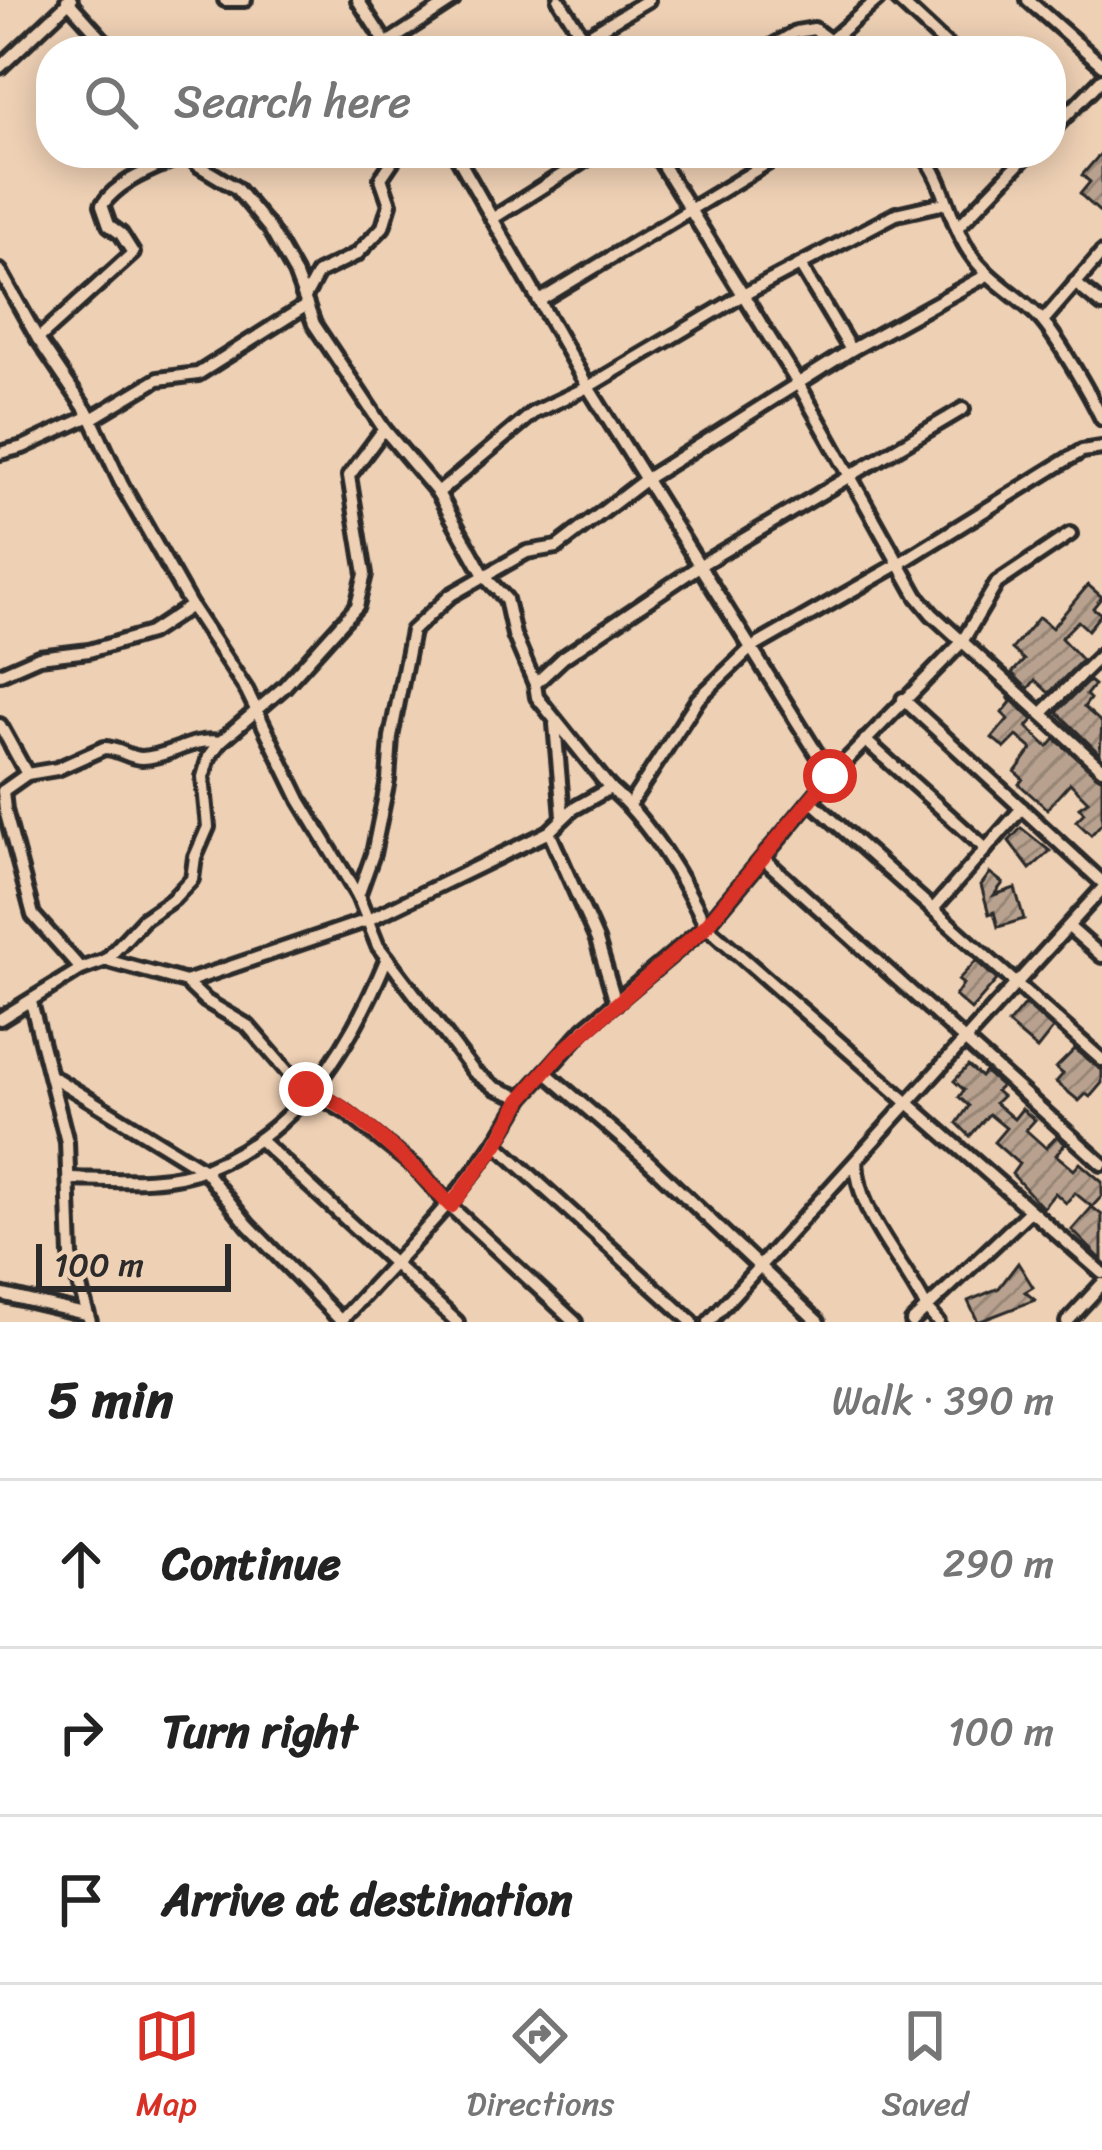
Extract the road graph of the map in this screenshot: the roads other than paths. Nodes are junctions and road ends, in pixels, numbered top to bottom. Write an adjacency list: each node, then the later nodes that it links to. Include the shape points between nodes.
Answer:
1 (225, 0): 2 (street)
2 (245, 0)
3 (358, 0): 12 (street)
4 (453, 0): 13 (street)
5 (560, 0): 14 (street)
6 (648, 0): 15 (street)
7 (878, 0): 18 (street)
8 (898, 0): 19 (street)
9 (1028, 0): 20 (street)
10 (69, 1): 11 (street); 21 (street)
11 (99, 36)
12 (377, 36)
13 (402, 36)
14 (583, 36)
15 (587, 36)
16 (789, 36): 17 (street, via 814,29)
17 (822, 36)
18 (844, 36)
19 (937, 36)
20 (1102, 65)
21 (0, 67)
22 (1102, 79): 23 (street)
23 (1066, 115)
24 (155, 168): 47 (street, via 103,205 133,253)
25 (203, 168): 43 (street, via 252,204)
26 (388, 168): 43 (street, via 383,227 343,263 318,273)
27 (463, 168): 35 (street)
28 (572, 168): 35 (street)
29 (664, 168): 34 (street)
30 (759, 168): 34 (street)
31 (932, 168): 33 (street)
32 (1015, 168): 36 (street)
33 (945, 202): 36 (street); 38 (street, via 896,214)
34 (690, 209): 42 (street); 44 (street)
35 (492, 219): 44 (street)
36 (957, 228): 40 (street)
37 (1102, 253): 41 (street)
38 (800, 266): 42 (street); 48 (street)
39 (0, 271): 47 (street)
40 (987, 275): 46 (street); 48 (street)
41 (1075, 284): 45 (street); 46 (street)
42 (743, 295): 49 (street); 50 (street)
43 (306, 301): 53 (street, via 198,374 158,379); 55 (street)
44 (538, 301): 50 (street)
45 (1102, 305)
46 (1042, 321): 51 (street)
47 (38, 339): 53 (street)
48 (851, 350): 49 (street)
49 (799, 386): 58 (street); 59 (street)
50 (588, 387): 59 (street); 60 (street, via 516,424)
51 (1097, 396): 54 (street)
52 (963, 409): 58 (street)
53 (91, 418): 57 (street); 65 (street)
54 (1102, 419)
55 (384, 430): 60 (street); 72 (street, via 350,476 365,574 358,606)
56 (1102, 448): 63 (street, via 1067,459)
57 (0, 453)
58 (850, 477): 62 (street); 63 (street)
59 (646, 479): 62 (street); 64 (street, via 557,548 527,553)
60 (438, 493): 64 (street)
61 (1070, 534): 66 (street, via 997,583)
62 (702, 564): 67 (street); 70 (street)
63 (897, 565): 66 (street); 67 (street)
64 (485, 578): 70 (street, via 506,598); 91 (street, via 451,595 412,631 373,854)
65 (191, 605): 69 (street, via 150,633 39,657); 72 (street)
66 (962, 642): 71 (street); 73 (street)
67 (750, 649): 80 (street); 84 (street, via 698,699)
68 (1102, 654): 73 (street)
69 (0, 674)
70 (536, 684): 74 (street)
71 (903, 699): 76 (street); 85 (street)
72 (258, 713): 77 (street); 91 (street)
73 (1042, 713): 78 (street)
74 (555, 720): 81 (street); 86 (street)
75 (0, 725): 79 (street)
76 (865, 740): 80 (street); 88 (street)
77 (220, 742): 79 (street, via 138,758 104,748); 98 (street, via 205,766 208,827 192,880)
78 (1102, 769)
79 (27, 774): 82 (street)
80 (830, 776): 83 (street)
81 (610, 788): 84 (street); 86 (street)
82 (2, 790): 99 (street, via 34,915)
83 (811, 802): 89 (street); 92 (street)
84 (630, 804): 94 (street)
85 (1022, 808): 88 (street); 90 (street)
86 (563, 816): 87 (street)
87 (549, 832): 93 (street); 103 (street)
88 (986, 849): 92 (street)
89 (765, 860): 94 (street); 105 (street)
90 (1102, 886): 95 (street)
91 (358, 896): 93 (street)
92 (934, 908): 101 (street)
93 (368, 920): 97 (street); 100 (street)
94 (706, 926): 103 (street); 111 (street)
95 (1069, 926): 96 (street); 101 (street)
96 (1102, 956)
97 (387, 958): 109 (street, via 352,1036); 110 (street, via 474,1072)
98 (106, 960): 99 (street); 100 (street)
99 (81, 969): 102 (street)
100 (186, 982): 109 (street, via 262,1038 298,1084)
101 (1018, 983): 105 (street); 106 (street)
102 (31, 1002): 104 (street); 108 (street)
103 (616, 1003): 107 (street)
104 (0, 1019)
105 (964, 1041): 111 (street); 115 (street)
106 (1102, 1060)
107 (545, 1072): 110 (street); 121 (street)
108 (53, 1077): 116 (street); 117 (street)
109 (313, 1090): 112 (street); 118 (street, via 416,1168)
110 (522, 1098): 113 (street)
111 (908, 1104): 114 (street); 119 (street)
112 (260, 1140): 116 (street); 120 (street)
113 (497, 1144): 118 (street); 130 (street)
114 (856, 1161): 121 (street); 125 (street, via 863,1202)
115 (1102, 1164)
116 (204, 1170): 117 (street, via 153,1180); 127 (street)
117 (70, 1179): 126 (street, via 71,1256)
118 (451, 1206): 120 (street); 129 (street)
119 (1030, 1210): 122 (street); 125 (street)
120 (394, 1263): 127 (street); 128 (street)
121 (759, 1266): 131 (street); 132 (street)
122 (1102, 1273)
123 (1102, 1284): 135 (street)
124 (0, 1294): 126 (street)
125 (926, 1310): 133 (street); 134 (street)
126 (88, 1318)
127 (341, 1322)
128 (457, 1322)
129 (575, 1322)
130 (692, 1322)
131 (709, 1322)
132 (818, 1322)
133 (912, 1322)
134 (938, 1322)
135 (1067, 1322)

